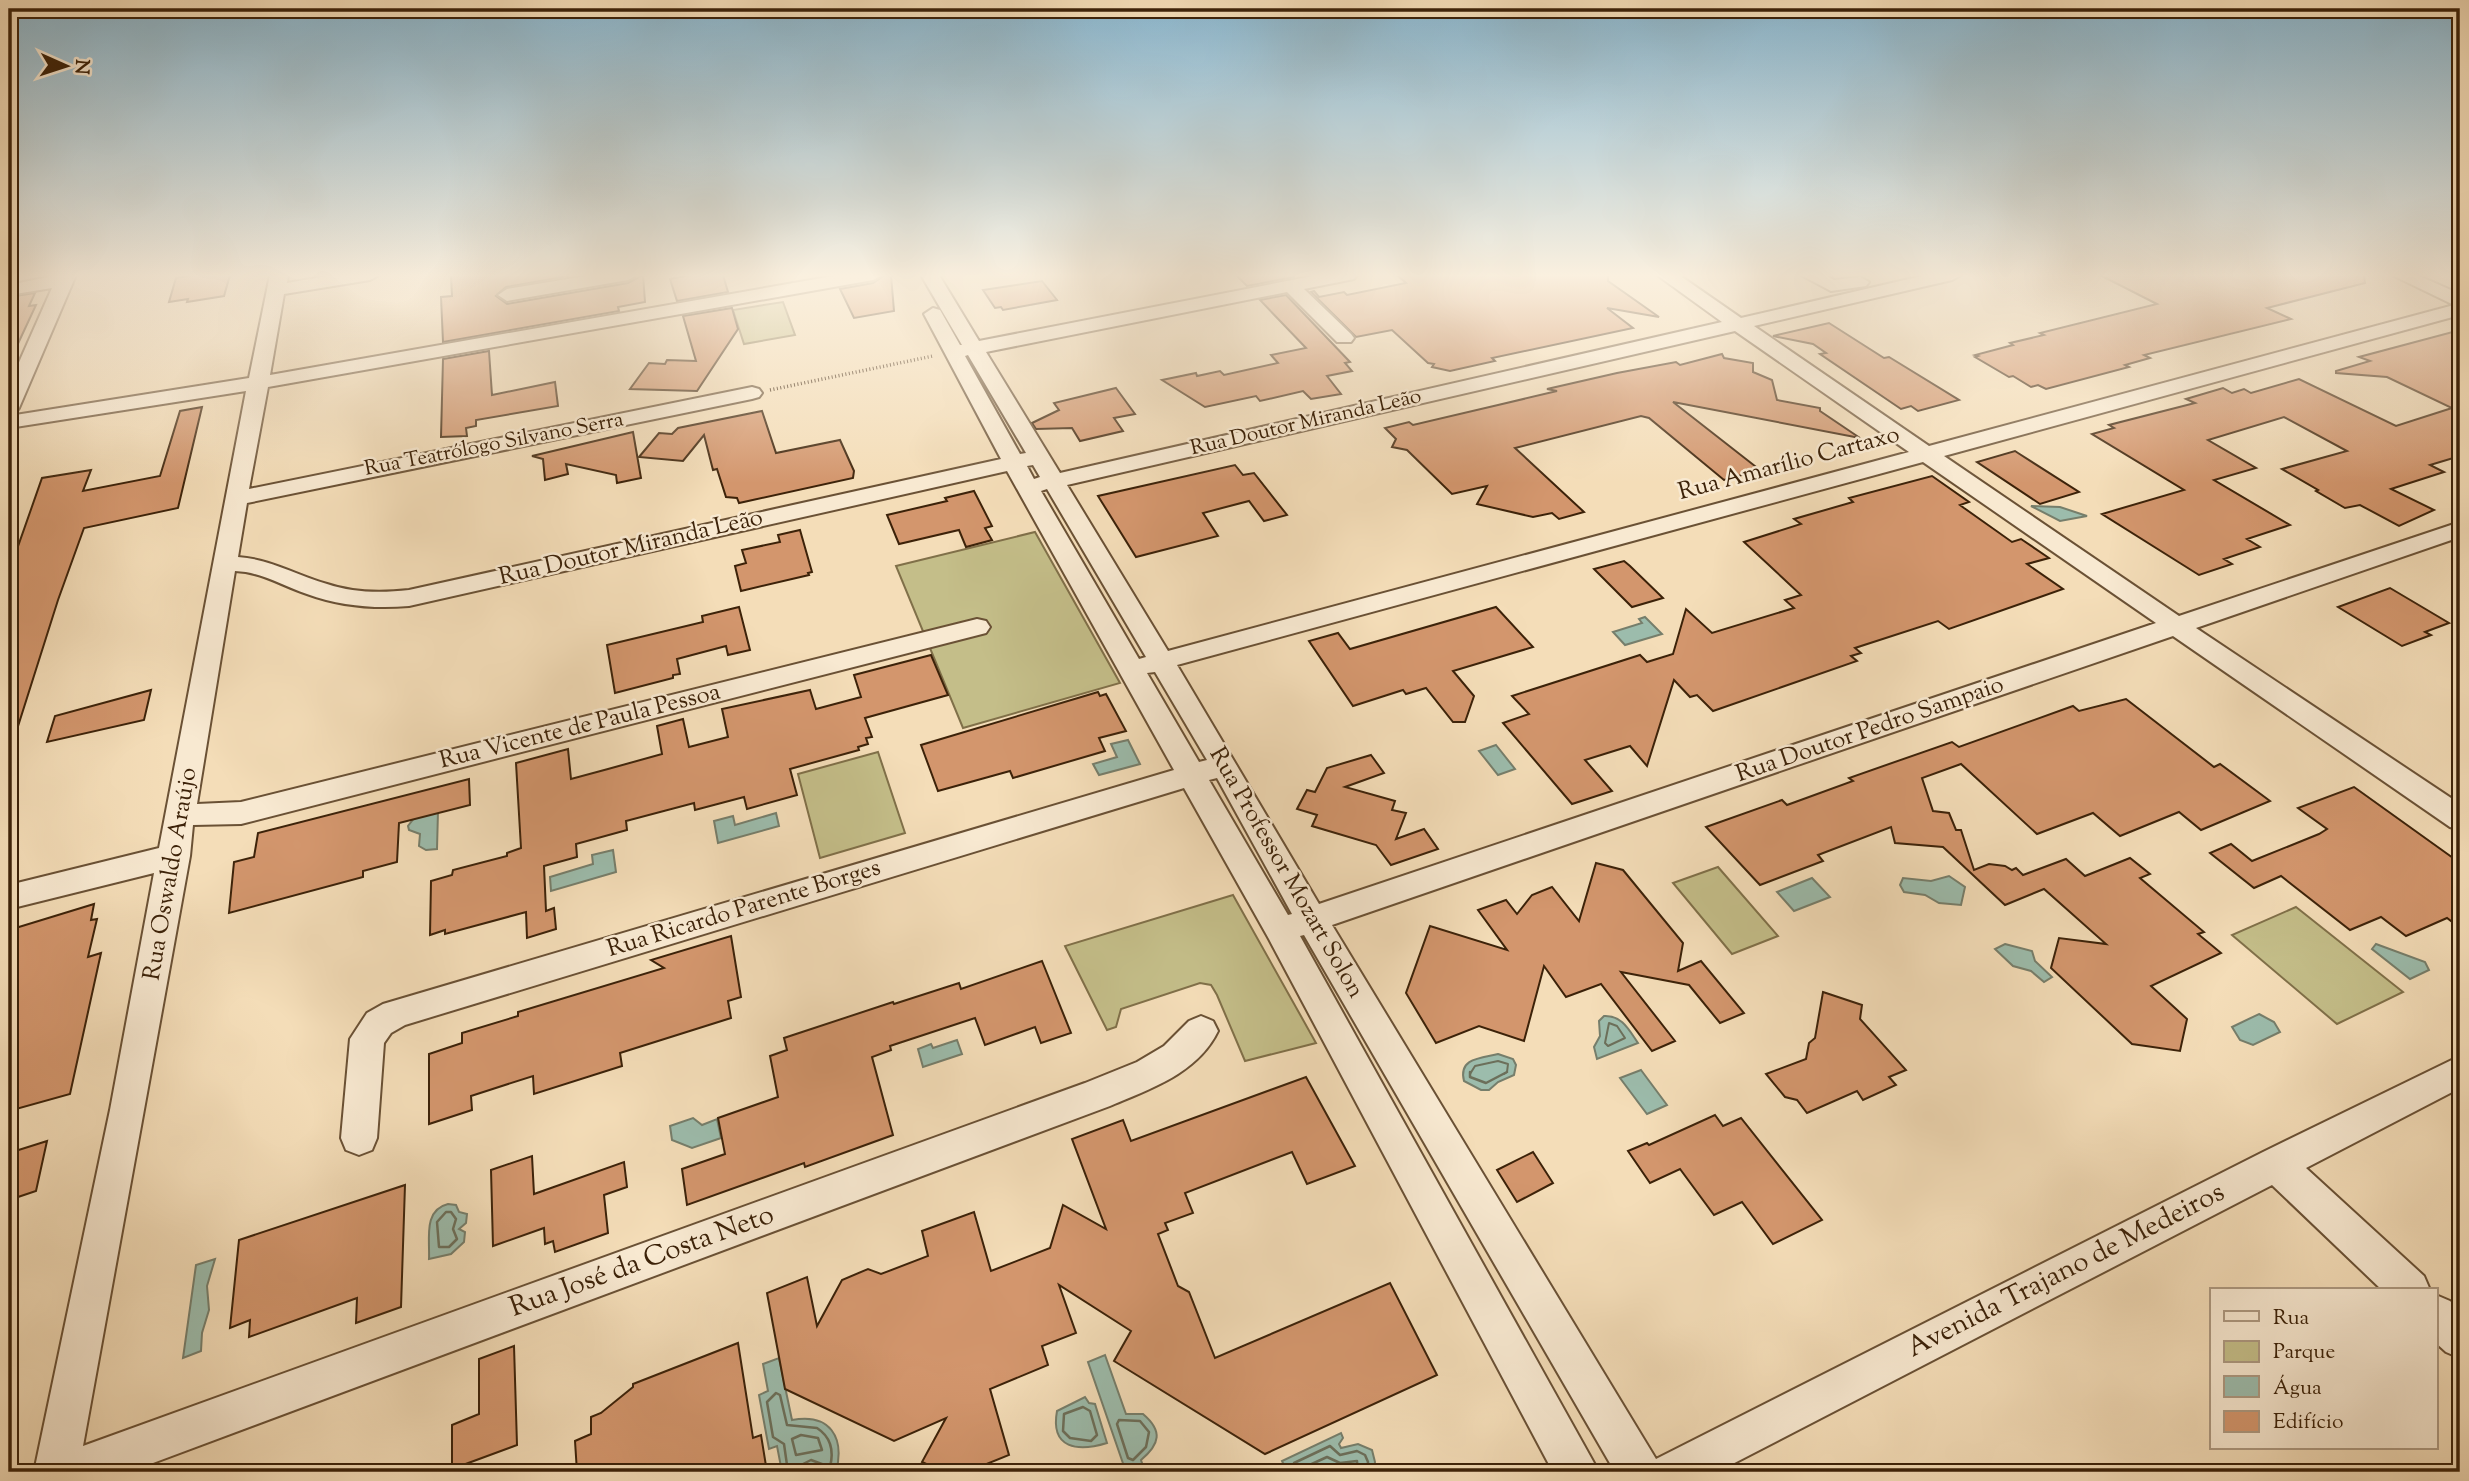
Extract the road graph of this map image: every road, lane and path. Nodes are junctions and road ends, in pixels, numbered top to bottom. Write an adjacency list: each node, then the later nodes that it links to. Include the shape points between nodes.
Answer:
1 (37, 344): 13 (street)
2 (265, 344): 11 (street, Rua Oswaldo Araújo)
3 (470, 344): 11 (street)
4 (961, 344): 10 (street, Rua Professor Mozart Solon)
5 (962, 344): 10 (street, Rua Professor Mozart Solon)
6 (996, 344): 10 (street)
7 (1636, 344): 16 (street, Rua Doutor Miranda Leão)
8 (1767, 344): 15 (street)
9 (2331, 344): 15 (street, Rua Amarílio Cartaxo)
10 (965, 350): 12 (path); 16 (street, Rua Professor Mozart Solon)
11 (257, 383): 14 (street); 17 (street, Rua Oswaldo Araújo)
12 (752, 393): 17 (street, Rua Teatrólogo Silvano Serra)
13 (9, 408)
14 (9, 422)
15 (1929, 453): 20 (street); 22 (street, Rua Amarílio Cartaxo)
16 (1033, 472): 19 (street, Rua Doutor Miranda Leão, via 409,598 380,600 332,592 263,566); 22 (street, Rua Professor Mozart Solon); 23 (street, Rua Professor Mozart Solon)
17 (236, 498): 19 (street, Rua Oswaldo Araújo)
18 (2460, 529): 20 (street, Rua Doutor Pedro Sampaio)
19 (226, 564): 26 (street, Rua Oswaldo Araújo)
20 (2174, 626): 27 (street); 30 (street, Rua Doutor Pedro Sampaio)
21 (977, 627): 26 (street, Rua Vicente de Paula Pessoa, via 240,813)
22 (1162, 661): 23 (street, Rua Amarílio Cartaxo); 24 (street, Rua Professor Mozart Solon)
23 (1132, 669): 25 (street, Rua Professor Mozart Solon)
24 (1224, 765): 25 (street, Rua Ricardo Parente Borges); 30 (street, Rua Professor Mozart Solon)
25 (1193, 775): 31 (street, Rua Professor Mozart Solon); 34 (street, Rua Ricardo Parente Borges, via 395,1014 379,1023 367,1039)
26 (181, 815): 28 (street, Rua Oswaldo Araújo)
27 (2460, 819)
28 (174, 856): 29 (street); 39 (street, Rua Oswaldo Araújo)
29 (9, 897)
30 (1312, 920): 31 (street, Rua Doutor Pedro Sampaio); 42 (street, Rua Professor Mozart Solon)
31 (1280, 930): 41 (street, Rua Professor Mozart Solon)
32 (1201, 1031): 40 (street, Rua José da Costa Neto, via 1176,1057 1097,1096)
33 (2460, 1071): 35 (street, Avenida Trajano de Medeiros)
34 (359, 1138)
35 (2276, 1164): 36 (street); 43 (street, Avenida Trajano de Medeiros)
36 (2408, 1288)
37 (2438, 1317): 38 (street)
38 (2460, 1338)
39 (56, 1472)
40 (71, 1472)
41 (1577, 1472)
42 (1639, 1472)
43 (1672, 1472)

